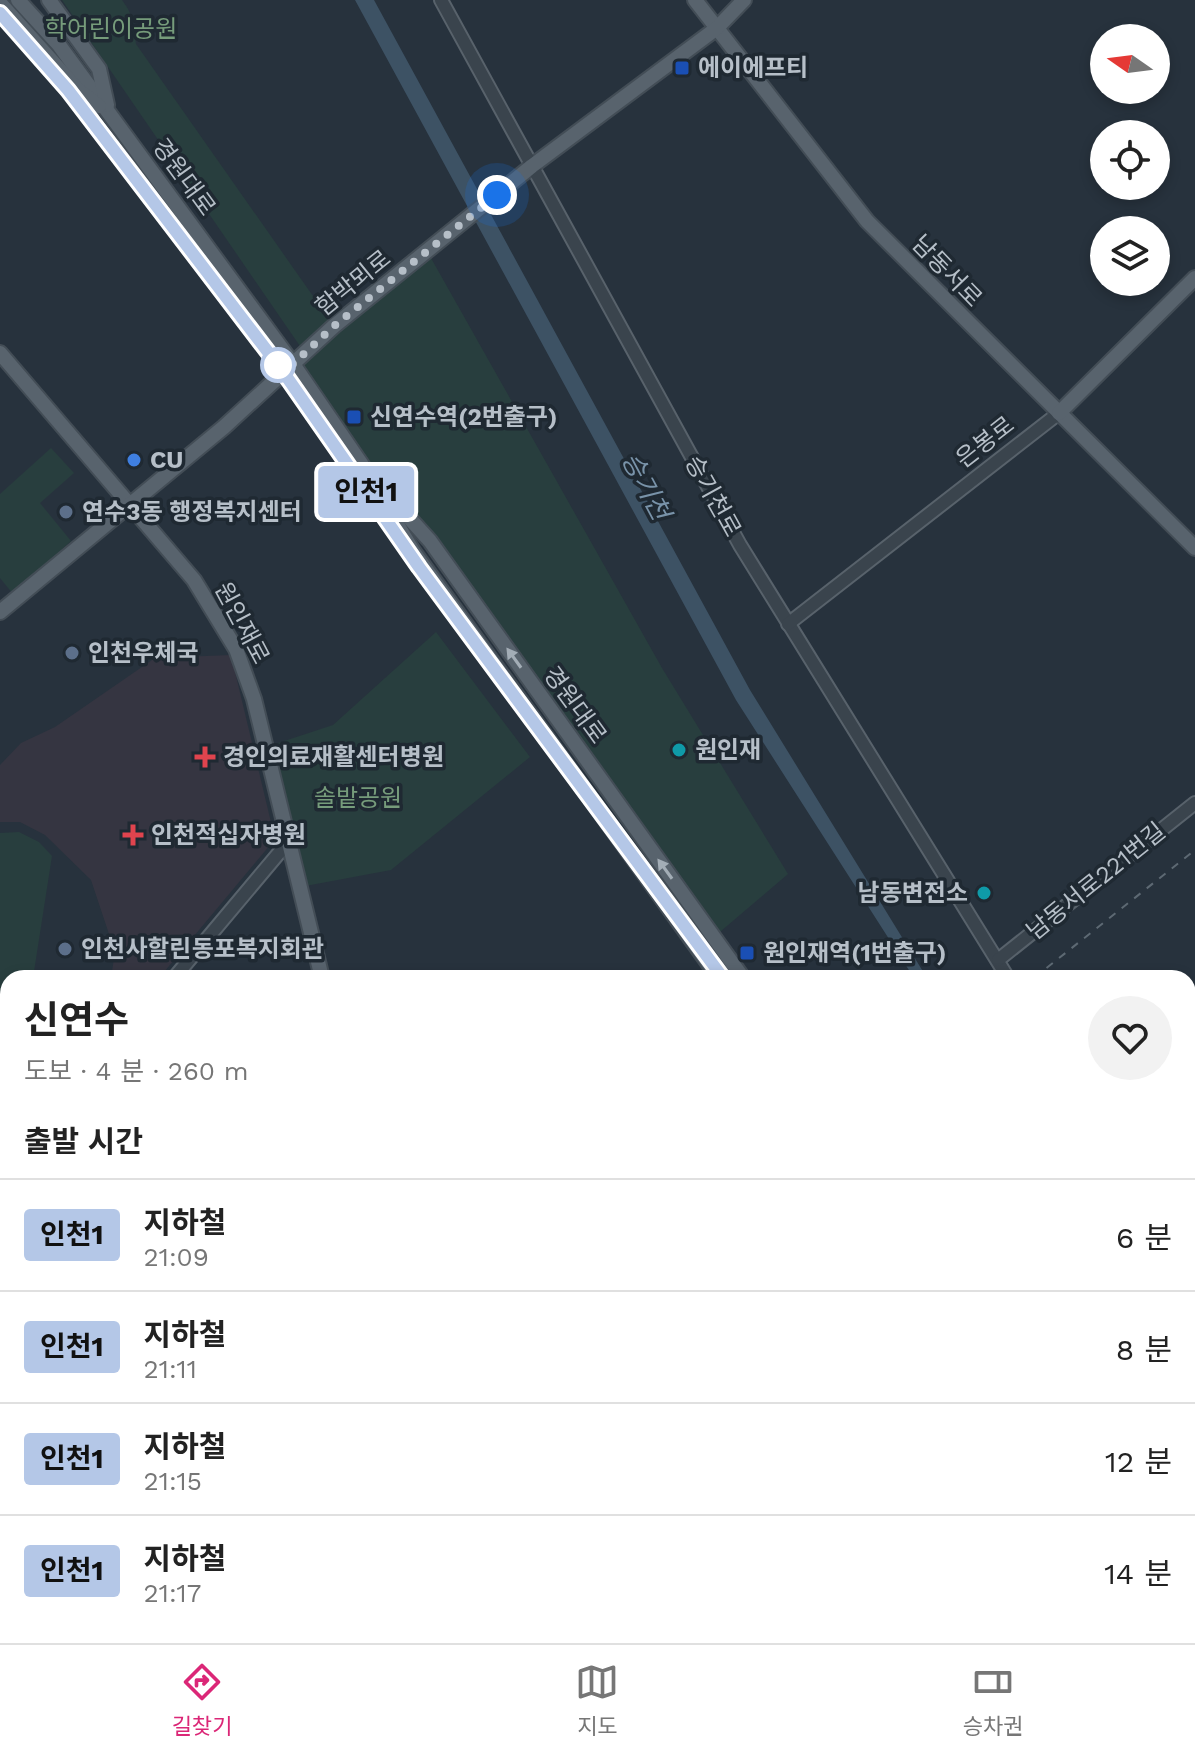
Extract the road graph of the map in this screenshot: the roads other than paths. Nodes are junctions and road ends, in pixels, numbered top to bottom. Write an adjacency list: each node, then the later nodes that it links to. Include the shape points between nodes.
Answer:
1 (18, 0): 8 (main road, 경원대로)
2 (49, 0): 8 (main road, via 99,69)
3 (441, 0): 9 (street, 승기천로)
4 (695, 0): 7 (main road, 남동서로)
5 (744, 0): 7 (main road, 함박뫼로)
6 (0, 3): 8 (main road, via 77,89)
7 (717, 28): 9 (main road, 함박뫼로); 13 (main road, 남동서로, via 867,221)
8 (109, 113): 12 (main road, 경원대로)
9 (526, 171): 12 (main road, 함박뫼로); 18 (street, 승기천로)
10 (1195, 278): 13 (main road, 은봉로)
11 (0, 353): 15 (main road, 원인재로)
12 (293, 364): 14 (main road, 경원대로); 15 (main road, 함박뫼로)
13 (1059, 413): 16 (main road, 남동서로); 18 (street, 은봉로)
14 (362, 465): 24 (main road, 경원대로, via 413,551); 25 (main road, 경원대로, one-way to 14, via 430,541)
15 (132, 505): 17 (main road, 함박뫼로); 20 (main road, 원인재로, via 194,580 236,649 254,699)
16 (1195, 548)
17 (0, 612)
18 (788, 624): 21 (street, 승기천로)
19 (1195, 803): 21 (street, 남동서로221번길)
20 (289, 841): 22 (street); 23 (main road, 원인재로)
21 (998, 960): 26 (street, 승기천로)
22 (181, 970)
23 (320, 970)
24 (713, 970)
25 (737, 970)
26 (1004, 970)

